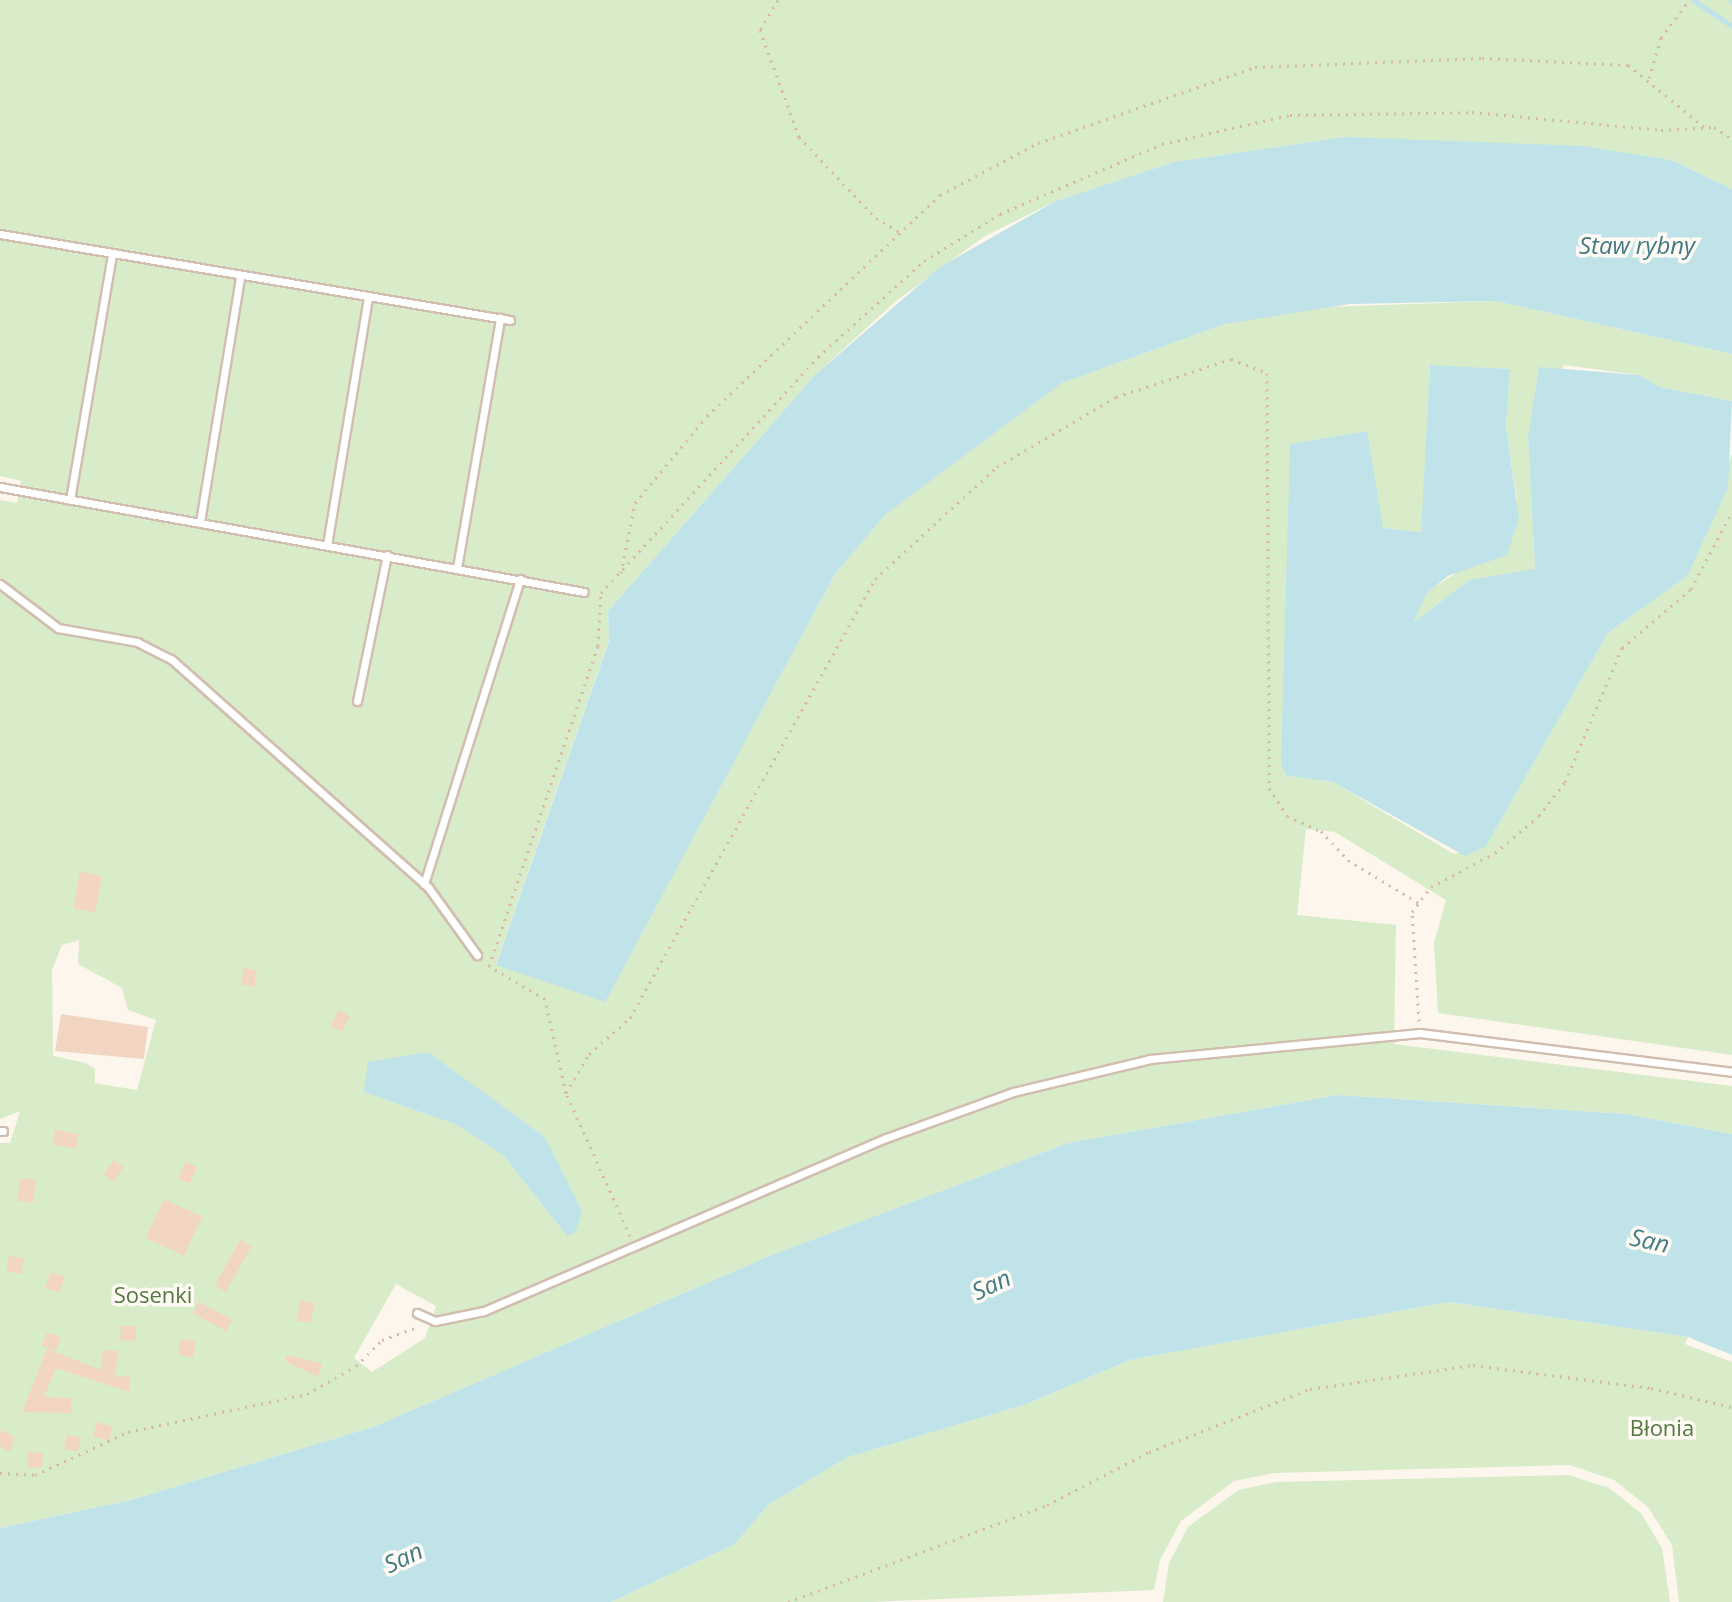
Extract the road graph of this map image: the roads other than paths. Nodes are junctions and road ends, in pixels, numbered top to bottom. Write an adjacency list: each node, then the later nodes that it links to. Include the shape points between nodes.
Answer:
1 (0, 234): 2 (lane)
2 (112, 254): 3 (lane); 8 (lane)
3 (240, 277): 4 (lane); 9 (lane)
4 (368, 298): 5 (lane); 10 (lane)
5 (500, 318): 6 (lane); 12 (lane)
6 (510, 320)
7 (0, 487): 8 (lane)
8 (70, 500): 9 (lane)
9 (200, 522): 10 (lane)
10 (327, 545): 11 (lane)
11 (387, 555): 12 (lane); 16 (lane)
12 (457, 568): 13 (lane)
13 (520, 579): 15 (lane); 17 (lane)
14 (0, 584): 17 (lane, via 58,628 137,642 171,659)
15 (584, 592)
16 (357, 701)
17 (424, 884): 18 (lane)
18 (477, 955)
19 (1732, 1072): 20 (lane, via 1420,1033 1150,1059 1013,1092 886,1138 484,1311 435,1321)
20 (417, 1313)

